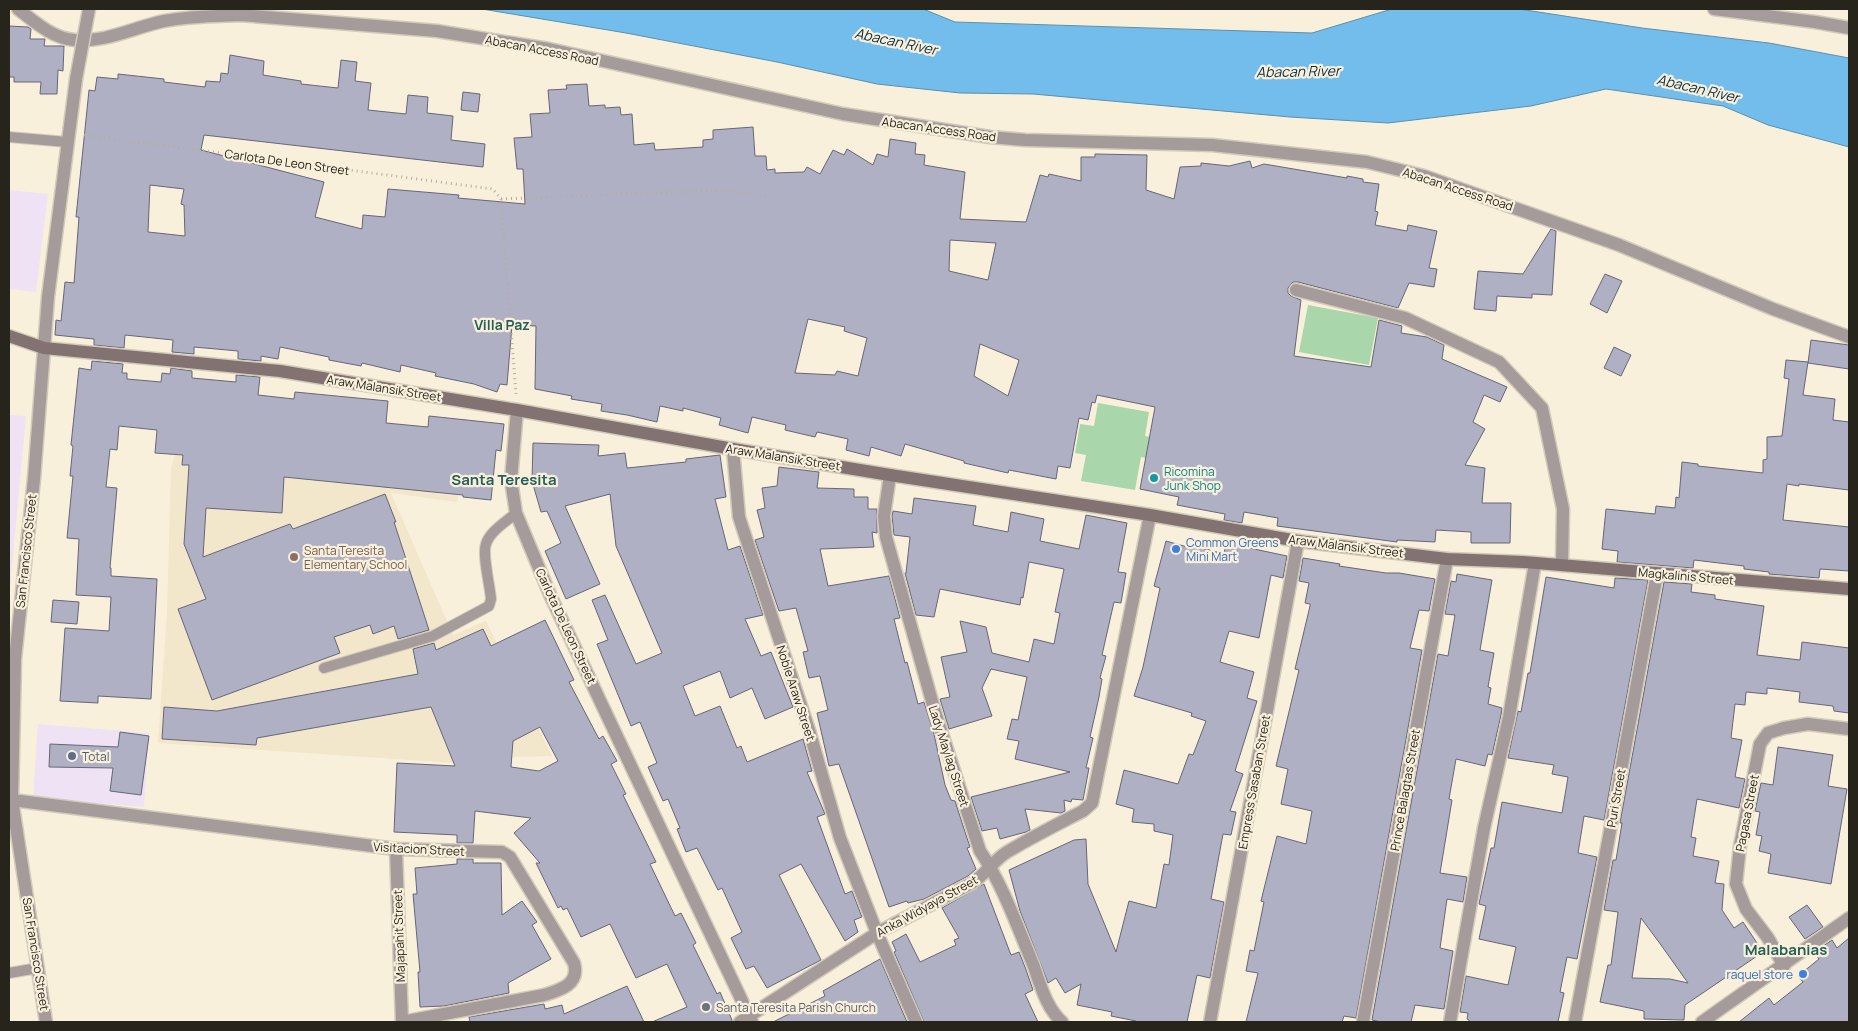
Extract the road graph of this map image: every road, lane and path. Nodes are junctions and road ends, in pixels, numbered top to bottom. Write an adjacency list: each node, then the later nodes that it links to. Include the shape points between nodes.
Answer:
1 (18, 9): 11 (street, Abacan Access Road, via 43,28 74,40 109,36 164,21 240,15 437,31 548,50 843,114 934,129 1025,140 1212,145 1366,162 1424,176 1619,245)
2 (89, 9): 6 (street, San Francisco Street, bridge)
3 (1714, 9): 4 (street)
4 (1849, 28)
5 (9, 137): 6 (lane)
6 (68, 137): 8 (path, Carlota De Leon Street, via 489,188); 12 (street, San Francisco Street)
7 (768, 196): 8 (path, via 721,190)
8 (501, 199): 13 (path)
9 (1296, 290): 21 (street, via 1405,318 1499,362 1542,408 1563,509)
10 (9, 336): 12 (main road, Araw Malansik Street)
11 (1849, 337)
12 (44, 348): 13 (main road, Araw Malansik Street, via 280,371); 26 (street, San Francisco Street, via 15,659)
13 (517, 410): 14 (main road, Araw Malansik Street); 16 (street, Carlota De Leon Street, via 512,480)
14 (732, 449): 15 (main road, Araw Malansik Street); 30 (street, Noble Araw Street, via 739,517 806,721 840,838)
15 (890, 475): 17 (main road, Araw Malansik Street); 28 (street, Lady Maylag Street, via 884,516 886,537 935,712 980,851)
16 (516, 513): 24 (lane, via 486,543 484,553 492,599 489,606 433,636); 34 (street, Carlota De Leon Street, via 551,597)
17 (1150, 515): 18 (main road, Araw Malansik Street); 28 (street, Anka Widyaya Street, via 1092,803 1084,811 1006,852)
18 (1298, 541): 19 (main road, Araw Malansik Street); 39 (street, Empress Sasaban Street)
19 (1446, 559): 20 (main road, Araw Malansik Street); 40 (street, Prince Balagtas Street)
20 (1529, 562): 21 (main road, Magkalinis Street); 41 (street, via 1509,717 1484,828)
21 (1562, 565): 22 (main road, Magkalinis Street)
22 (1657, 574): 23 (main road, Magkalinis Street); 42 (street, Puri Street)
23 (1849, 588)
24 (324, 668)
25 (1849, 729): 31 (street, Pagasa Street, via 1808,724 1784,728 1768,733 1760,744 1736,884 1746,909)
26 (11, 800): 27 (street, Visitacion Street); 32 (street, San Francisco Street)
27 (396, 849): 36 (street, Majapahit Street); 36 (street, Visitacion Street, via 502,852 510,857 574,963 576,972 574,979 557,991)
28 (990, 867): 30 (street, Anka Widyaya Street, via 972,883); 38 (street, Lady Maylag Street, via 1047,999)
29 (1849, 918): 31 (street)
30 (877, 933): 34 (street, Anka Widyaya Street); 37 (street, Noble Araw Street)
31 (1784, 966): 43 (street)
32 (38, 968): 33 (lane); 35 (street, San Francisco Street)
33 (9, 973)
34 (747, 1021)
35 (46, 1022)
36 (402, 1022)
37 (916, 1022)
38 (1062, 1022)
39 (1210, 1022)
40 (1363, 1022)
41 (1450, 1022)
42 (1575, 1022)
43 (1702, 1022)

